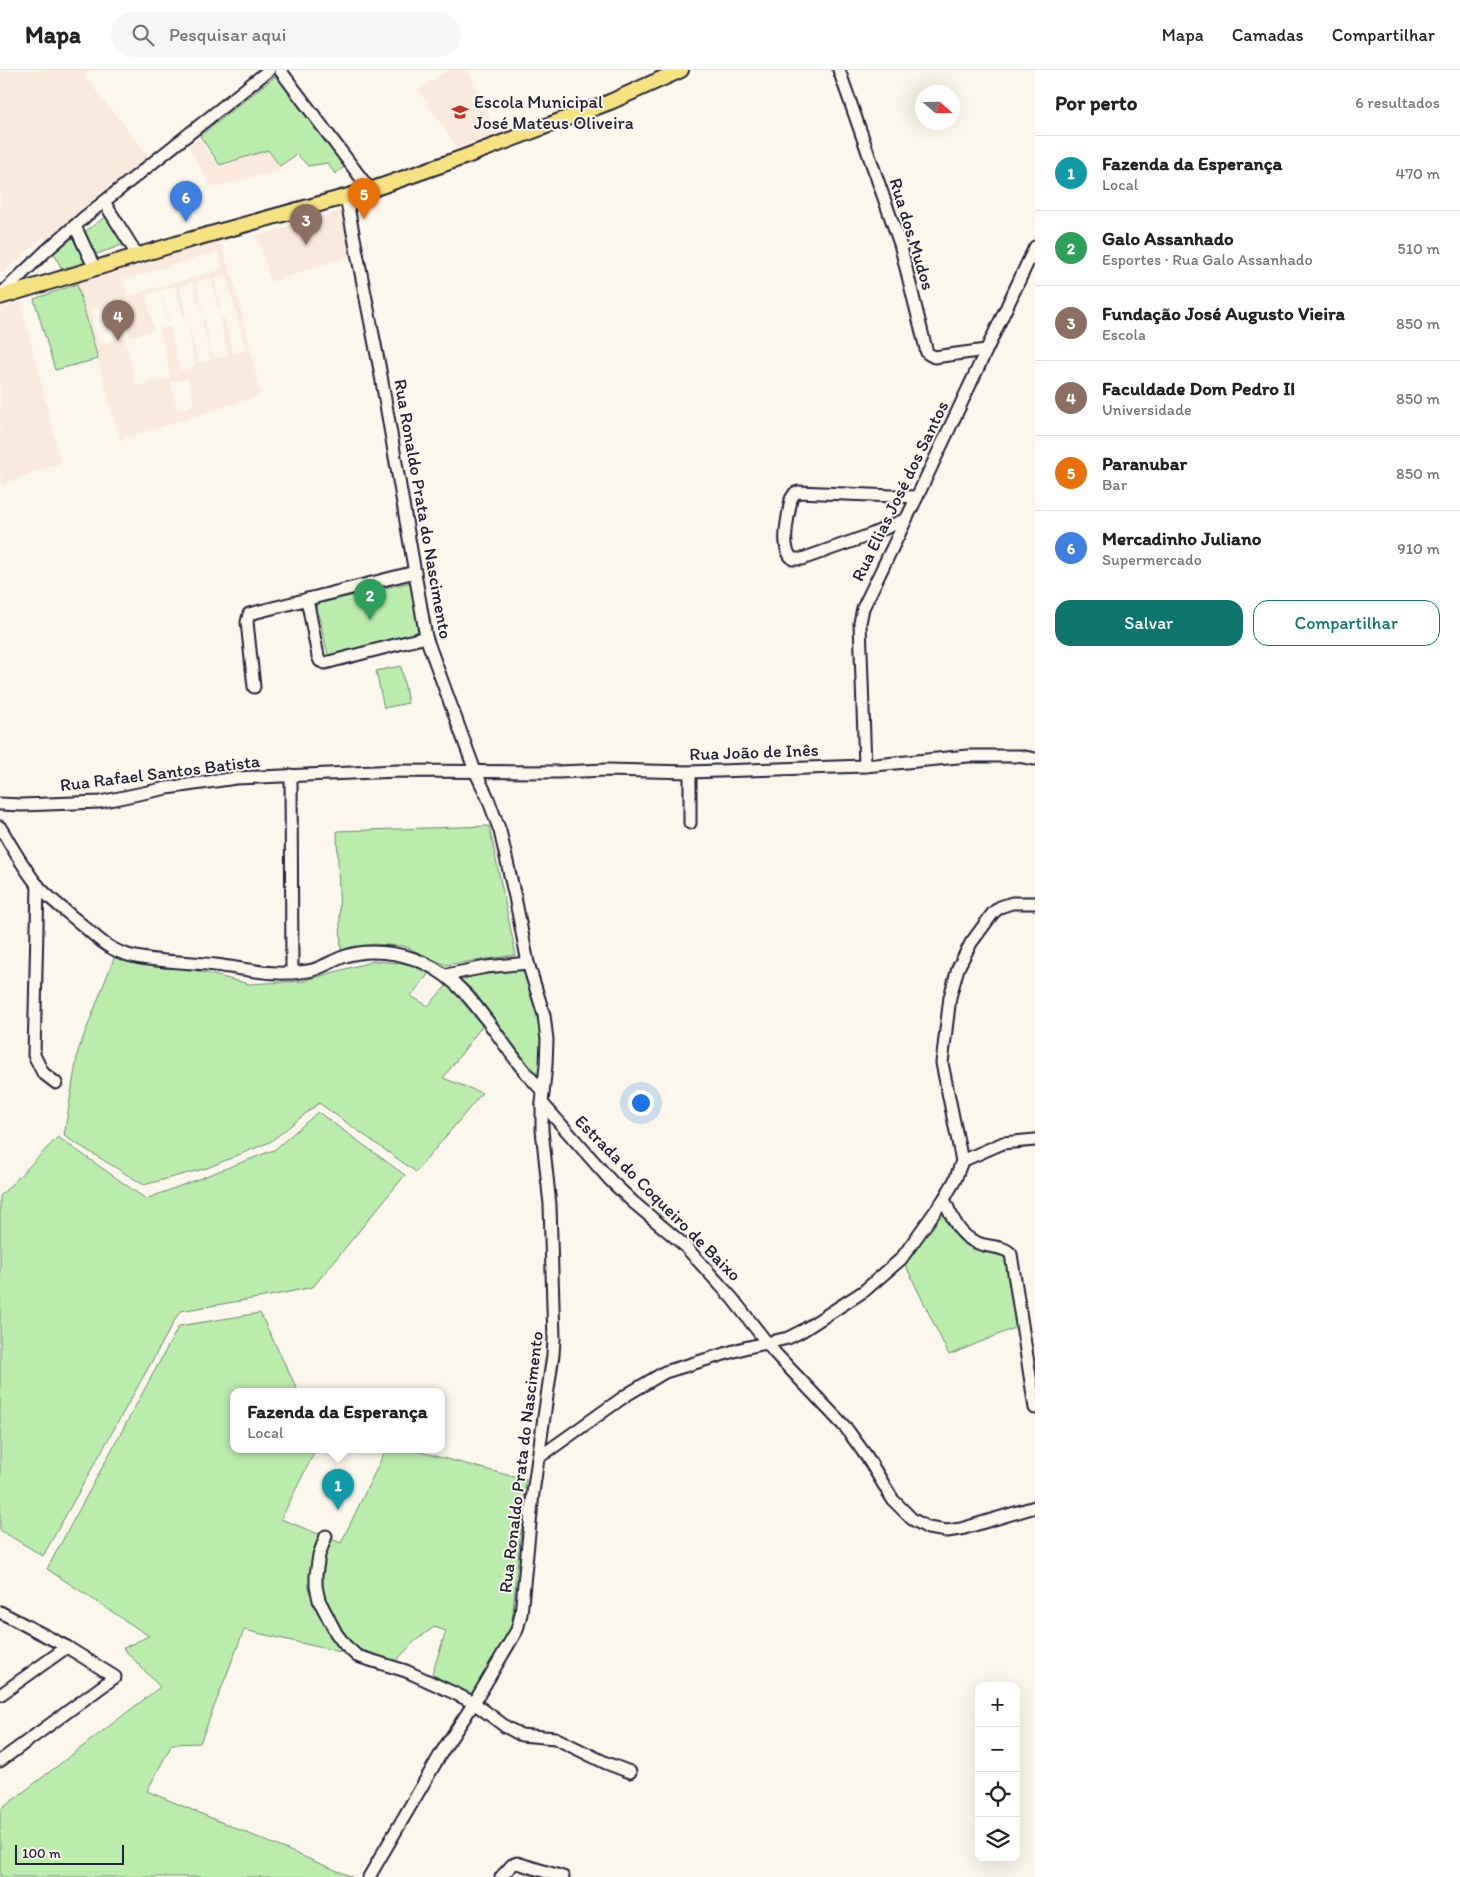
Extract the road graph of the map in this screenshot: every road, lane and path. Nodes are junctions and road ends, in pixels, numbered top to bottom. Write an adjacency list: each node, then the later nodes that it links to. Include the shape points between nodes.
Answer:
1 (269, 70): 7 (street)
2 (280, 70): 5 (street)
3 (681, 70): 5 (main road, via 610,102)
4 (839, 70): 13 (street, Rua dos Mudos, via 900,244 927,353 934,357)
5 (370, 190): 6 (main road)
6 (346, 197): 10 (main road); 16 (street, Rua Ronaldo Prata do Nascimento)
7 (104, 202): 8 (street); 10 (street)
8 (75, 226): 11 (street); 12 (street)
9 (1034, 252): 13 (street, Rua Elias José dos Santos)
10 (138, 256): 11 (main road)
11 (95, 269): 12 (main road)
12 (0, 296)
13 (986, 350): 14 (street, Rua Elias José dos Santos)
14 (918, 497): 15 (street, Rua Elias José dos Santos); 15 (street, via 795,493 791,499 786,551 797,560 802,559)
15 (906, 519): 21 (street, Rua Elias José dos Santos, via 861,616)
16 (415, 572): 17 (street); 18 (street, Rua Ronaldo Prata do Nascimento)
17 (307, 598): 18 (street, via 318,656 325,663); 19 (street, via 250,614 247,622)
18 (426, 637): 22 (street, Rua Ronaldo Prata do Nascimento)
19 (254, 688)
20 (1035, 759): 21 (street, Rua João de Inês, via 968,756)
21 (865, 766): 23 (street, Rua João de Inês)
22 (474, 771): 23 (street, Rua João de Inês); 24 (street, Rua Rafael Santos Batista); 30 (street, Rua Ronaldo Prata do Nascimento, via 500,831)
23 (690, 772): 26 (street)
24 (291, 776): 25 (street, Rua Rafael Santos Batista, via 236,778 100,802); 31 (street)
25 (0, 804)
26 (690, 823)
27 (0, 827): 28 (street, Estrada do Coqueiro de Baixo)
28 (38, 885): 31 (street, Estrada do Coqueiro de Baixo, via 101,942 127,954 258,973); 33 (street, via 34,1055 43,1073)
29 (1035, 903): 36 (street, via 1007,904 993,913 963,956 954,981 942,1063)
30 (528, 963): 32 (street); 34 (street, Rua Ronaldo Prata do Nascimento, via 544,1015 547,1040)
31 (292, 973): 32 (street, Estrada do Coqueiro de Baixo, via 310,971 343,957 372,952 410,957)
32 (446, 975): 34 (street, Estrada do Coqueiro de Baixo, via 475,1004)
33 (56, 1082)
34 (542, 1098): 38 (street, Estrada do Coqueiro de Baixo, via 611,1181 696,1257); 40 (street, Rua Ronaldo Prata do Nascimento, via 550,1205 554,1339)
35 (1035, 1140): 36 (street, via 1003,1143)
36 (962, 1160): 37 (street)
37 (944, 1199): 38 (street, via 901,1258 864,1291 795,1335); 39 (street, via 968,1239 976,1244 1005,1249 1011,1254)
38 (766, 1342): 40 (street, via 665,1372 628,1394); 41 (street, Estrada do Coqueiro de Baixo, via 846,1428 893,1500 918,1523 928,1528 947,1530)
39 (1035, 1408)
40 (538, 1458): 48 (street, Rua Ronaldo Prata do Nascimento, via 517,1630)
41 (1035, 1507)
42 (326, 1536): 48 (street, via 317,1564 316,1586 326,1614 345,1645 363,1659 406,1671)
43 (0, 1612): 44 (street)
44 (67, 1647): 46 (street); 49 (street, via 115,1677)
45 (0, 1681): 46 (street)
46 (11, 1687): 47 (street)
47 (0, 1695)
48 (474, 1703): 50 (street, via 521,1735 555,1738); 51 (street, Rua Ronaldo Prata do Nascimento)
49 (0, 1761)
50 (630, 1772)
51 (370, 1877)
52 (501, 1877): 53 (street, via 517,1863)
53 (564, 1877)

